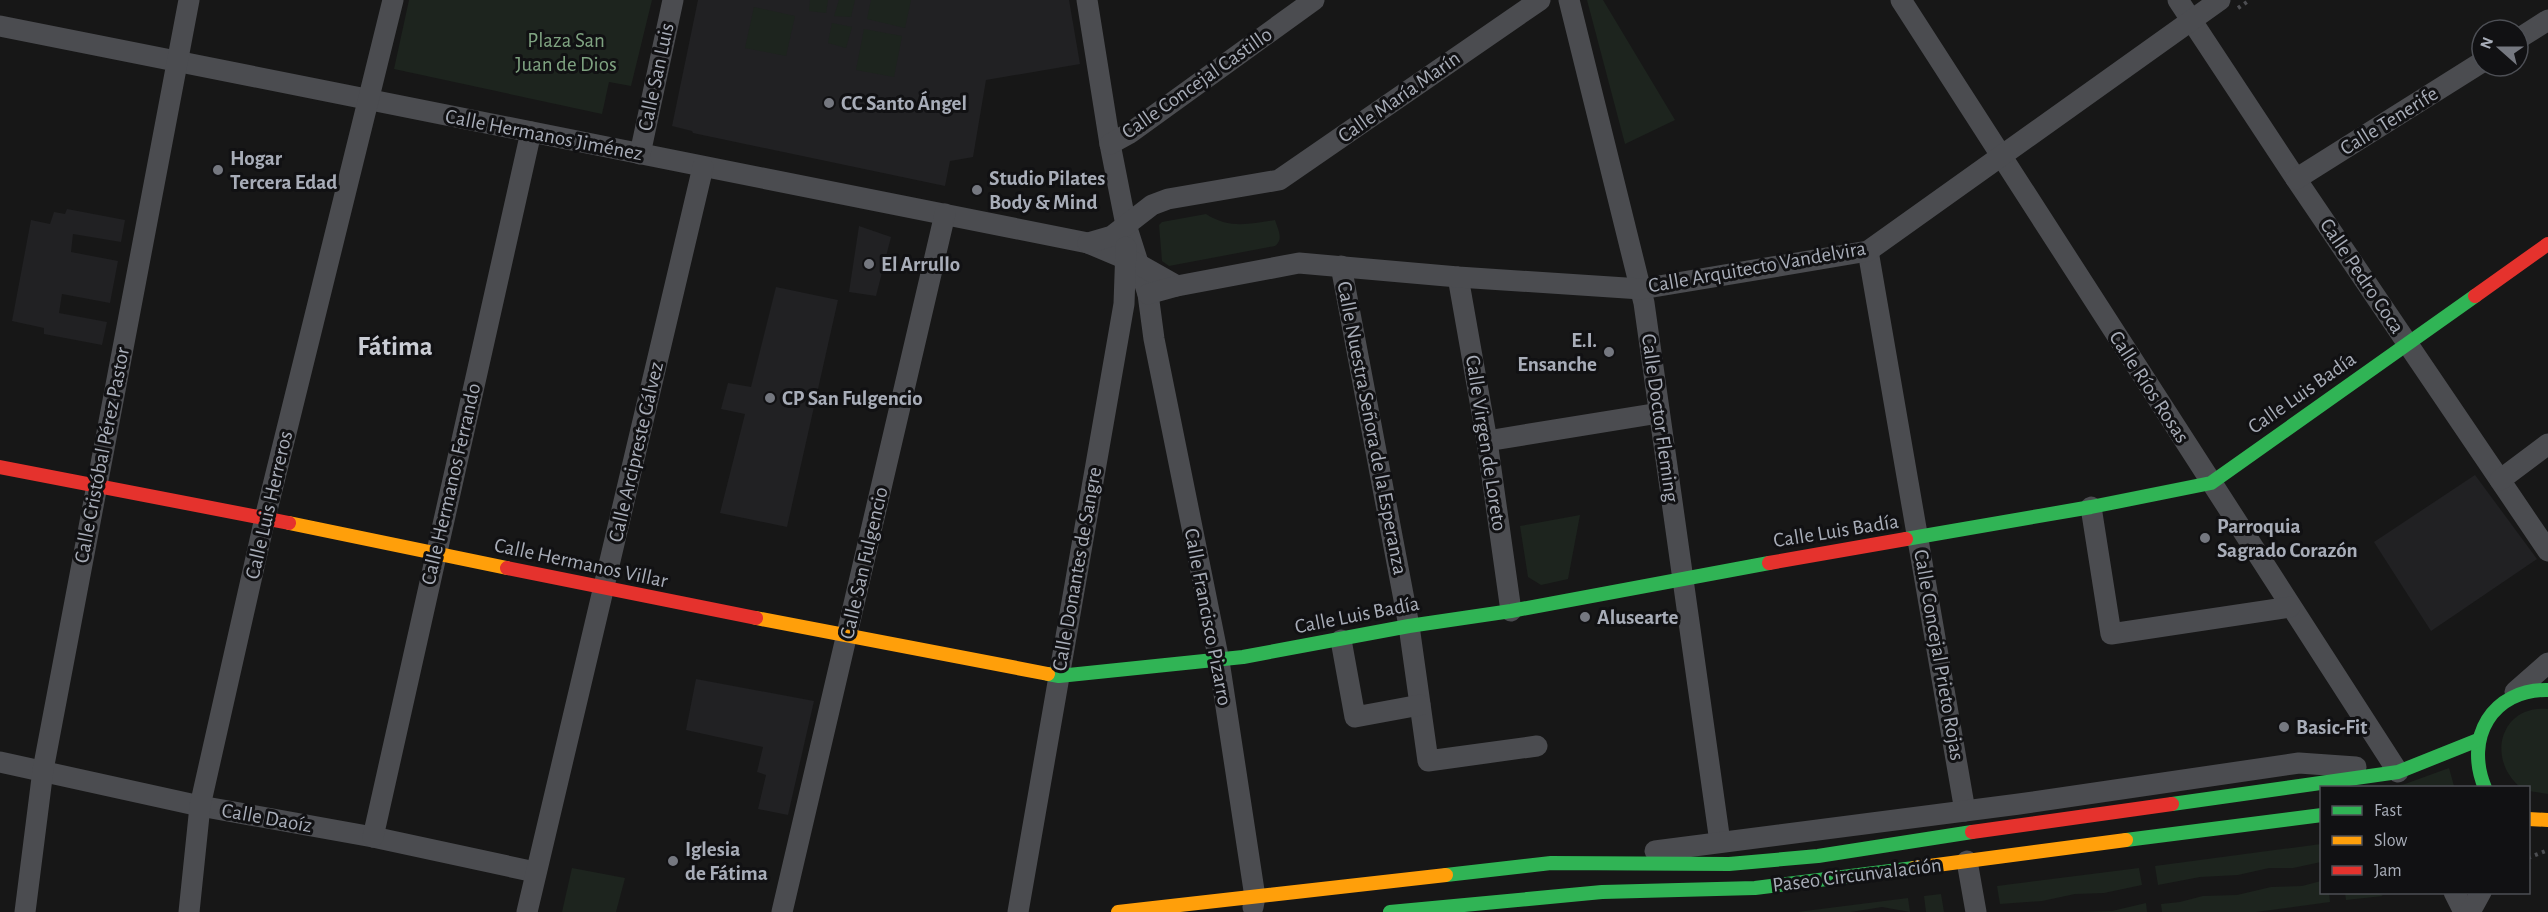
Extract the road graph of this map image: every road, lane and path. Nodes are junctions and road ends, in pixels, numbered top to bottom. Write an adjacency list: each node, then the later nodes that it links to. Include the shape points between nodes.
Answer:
1 (189, 0): 16 (street, Calle Cristóbal Pérez Pastor)
2 (393, 0): 18 (street, Calle Luis Herreros)
3 (673, 0): 21 (street, Calle San Luis)
4 (1088, 0): 20 (street, Calle Francisco Pizarro)
5 (1314, 0): 20 (street, Calle Concejal Castillo)
6 (1540, 0): 26 (street, Calle María Marín, via 1279,180 1168,200 1152,205)
7 (1569, 0): 34 (street, Calle Doctor Fleming)
8 (1902, 0): 22 (street, Calle Ríos Rosas)
9 (2178, 0): 12 (street, Calle Pedro Coca)
10 (2250, 0): 11 (path)
11 (2225, 7): 12 (street, Calle Arquitecto Vandelvira)
12 (2192, 20): 22 (street, Calle Arquitecto Vandelvira); 24 (street, Calle Pedro Coca)
13 (2548, 20): 15 (street)
14 (0, 26): 16 (street, Calle Hermanos Jiménez)
15 (2530, 31)
16 (178, 62): 18 (street, Calle Hermanos Jiménez); 45 (street, Calle Cristóbal Pérez Pastor)
17 (2470, 70): 24 (street, Calle Tenerife)
18 (369, 101): 19 (street, Calle Hermanos Jiménez); 47 (street, Calle Luis Herreros)
19 (531, 132): 21 (street, Calle Hermanos Jiménez); 50 (street, Calle Hermanos Ferrando)
20 (1110, 144): 26 (street, Calle Francisco Pizarro)
21 (640, 154): 23 (street, Calle Hermanos Jiménez)
22 (2000, 156): 29 (street, Calle Arquitecto Vandelvira); 44 (street, Calle Ríos Rosas)
23 (703, 167): 25 (street, Calle Hermanos Jiménez); 52 (street, Calle Arcipreste Gálvez)
24 (2296, 179): 38 (street, Calle Pedro Coca)
25 (945, 214): 27 (street, Calle Hermanos Jiménez); 56 (street, Calle San Fulgencio)
26 (1126, 225): 27 (street, via 1112,237); 30 (street, Calle Francisco Pizarro)
27 (1088, 243): 30 (street, Calle Hermanos Jiménez)
28 (2548, 244): 38 (street, Calle Luis Badía)
29 (1868, 250): 34 (street, Calle Arquitecto Vandelvira); 48 (street, Calle Concejal Prieto Rojas)
30 (1132, 261): 33 (street, Calle Hermanos Jiménez); 35 (street, Calle Francisco Pizarro); 37 (street, Calle Donantes de Sangre)
31 (1341, 266): 32 (street, Calle Arquitecto Vandelvira); 33 (street, Calle Arquitecto Vandelvira, via 1299,263); 55 (street, Calle Nuestra Señora de la Esperanza)
32 (1458, 277): 34 (street, Calle Arquitecto Vandelvira); 40 (street, Calle Virgen de Loreto)
33 (1177, 286): 35 (street)
34 (1641, 289): 39 (street, Calle Doctor Fleming)
35 (1148, 294): 36 (street, Calle Francisco Pizarro)
36 (1154, 339): 37 (street, via 1136,335); 58 (street, Calle Francisco Pizarro)
37 (1117, 341): 60 (street, Calle Donantes de Sangre)
38 (2408, 343): 43 (street, Calle Pedro Coca); 44 (street, Calle Luis Badía)
39 (1659, 413): 40 (street); 51 (street, Calle Doctor Fleming)
40 (1487, 441): 54 (street, Calle Virgen de Loreto)
41 (2548, 444): 43 (street)
42 (0, 467): 45 (street, Calle Hermanos Villar)
43 (2500, 480): 49 (street, Calle Pedro Coca)
44 (2211, 483): 46 (street, Calle Luis Badía); 53 (street, Calle Ríos Rosas)
45 (96, 485): 47 (street, Calle Hermanos Villar); 67 (street, Calle Cristóbal Pérez Pastor)
46 (2091, 507): 48 (street, Calle Luis Badía); 53 (street, via 2112,634)
47 (265, 518): 50 (street, Calle Hermanos Villar); 70 (street, Calle Luis Herreros)
48 (1919, 538): 51 (street, Calle Luis Badía); 71 (street, Calle Concejal Prieto Rojas)
49 (2548, 550)
50 (435, 554): 52 (street, Calle Hermanos Villar); 75 (street, Calle Hermanos Ferrando)
51 (1682, 578): 54 (street, Calle Luis Badía); 76 (street, Calle Doctor Fleming)
52 (604, 589): 56 (street, Calle Hermanos Villar); 81 (street, Calle Arcipreste Gálvez)
53 (2290, 607): 68 (street, Calle Ríos Rosas)
54 (1511, 610): 55 (street, Calle Luis Badía)
55 (1409, 626): 57 (street, Calle Luis Badía); 63 (street, Calle Nuestra Señora de la Esperanza)
56 (847, 636): 60 (street, Calle Hermanos Villar); 90 (street, Calle San Fulgencio)
57 (1341, 640): 58 (street, Calle Luis Badía); 63 (street, via 1355,717)
58 (1218, 661): 60 (street, Calle Luis Badía); 85 (street, Calle Francisco Pizarro)
59 (2548, 663): 62 (street)
60 (1059, 676): 91 (street, Calle Donantes de Sangre)
61 (2548, 690): 62 (street, via 2520,693)
62 (2505, 700): 64 (street, via 2489,716)
63 (1420, 705): 65 (street, Calle Nuestra Señora de la Esperanza, via 1428,761)
64 (2478, 740): 68 (street, Paseo Circunvalación); 69 (street, via 2477,763)
65 (1537, 746)
66 (0, 762): 67 (street, Calle Daoíz)
67 (43, 770): 70 (street, Calle Daoíz); 87 (street, Calle Cristóbal Pérez Pastor)
68 (2398, 772): 71 (street, Paseo Circunvalación, via 2299,763); 80 (street, Paseo Circunvalación, via 1818,856 1729,864)
69 (2484, 786)
70 (200, 806): 75 (street, Calle Daoíz); 88 (street, Calle Luis Herreros)
71 (1965, 811): 76 (street, Paseo Circunvalación)
72 (2320, 815): 79 (street, Paseo Circunvalación)
73 (2530, 819): 74 (street)
74 (2548, 819)
75 (373, 837): 81 (street, Calle Daoíz)
76 (1720, 842): 80 (street, Paseo Circunvalación)
77 (2548, 850): 78 (path)
78 (2530, 858)
79 (1967, 861): 86 (street, Paseo Circunvalación, via 1755,888 1602,892); 94 (street)
80 (1551, 863): 85 (street, Paseo Circunvalación)
81 (535, 872): 89 (street, Calle Arcipreste Gálvez)
82 (2455, 894): 95 (street)
83 (2469, 894): 95 (street)
84 (2480, 894): 95 (street)
85 (1254, 905): 92 (street, Paseo Circunvalación)
86 (1485, 907): 93 (street, Paseo Circunvalación)
87 (25, 912)
88 (189, 912)
89 (527, 912)
90 (782, 912)
91 (1018, 912)
92 (1118, 912)
93 (1390, 912)
94 (1976, 912)
95 (2467, 912)

